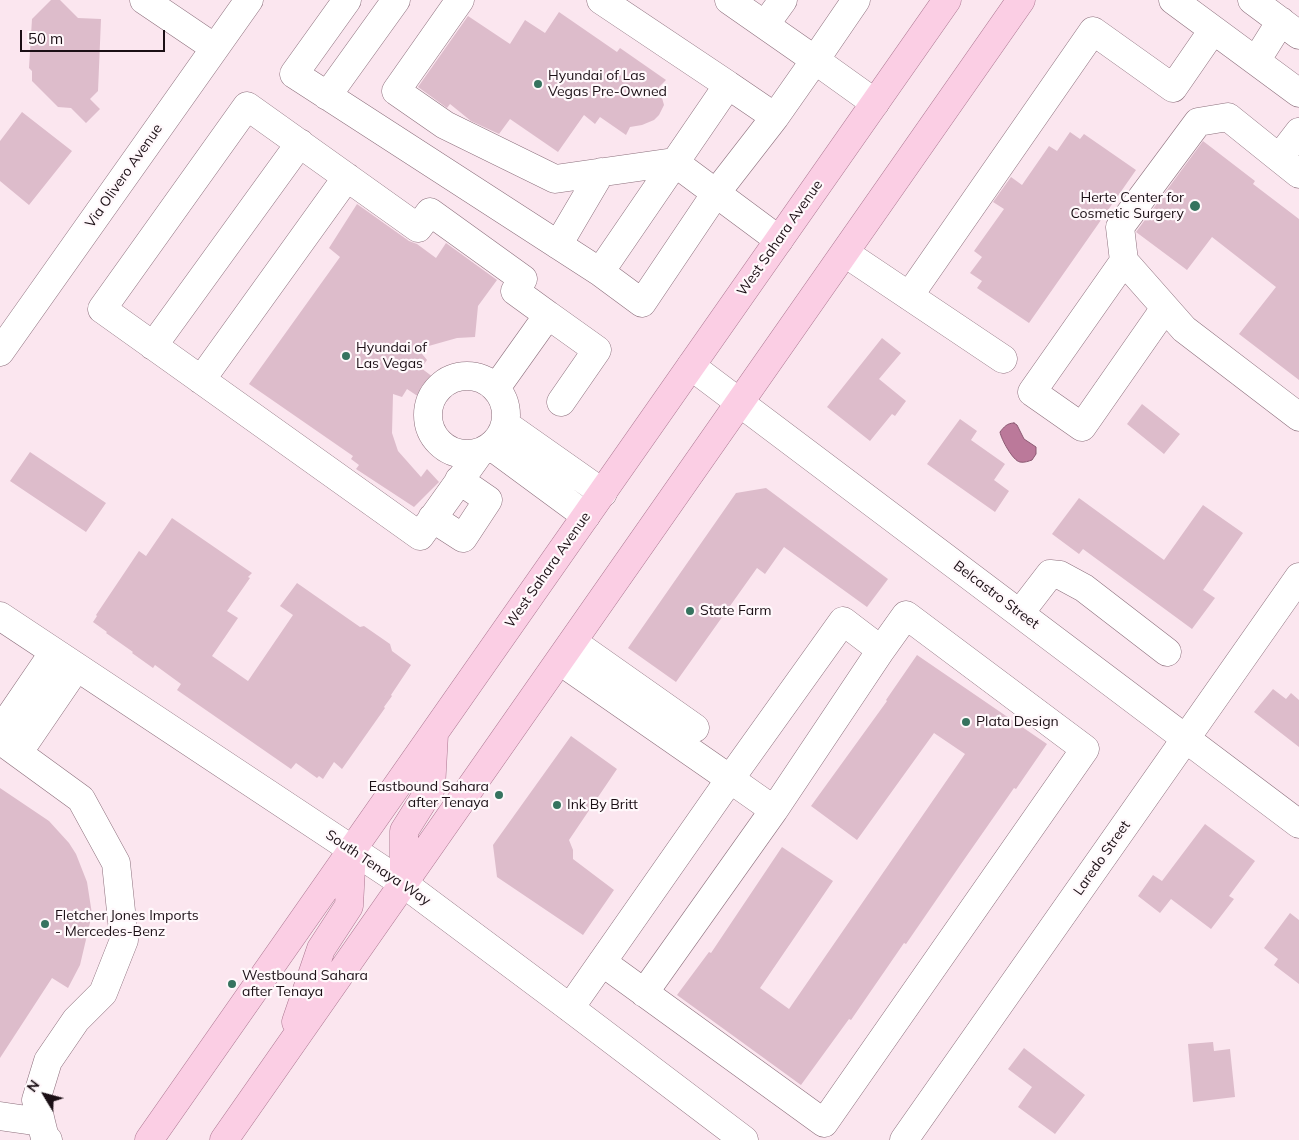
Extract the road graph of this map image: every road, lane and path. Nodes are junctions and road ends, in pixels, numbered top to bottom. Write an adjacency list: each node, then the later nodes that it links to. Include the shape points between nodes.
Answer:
1 (144, 0): 17 (street)
2 (249, 0): 17 (street, Via Olivero Avenue)
3 (347, 0): 23 (street, via 294,74)
4 (396, 0): 23 (street)
5 (460, 0): 21 (street)
6 (601, 0): 20 (street)
7 (729, 0): 14 (street)
8 (782, 0): 14 (street)
9 (856, 0): 18 (street)
10 (946, 0): 24 (main road, West Sahara Avenue)
11 (1021, 0): 36 (main road)
12 (1173, 0): 16 (street)
13 (1252, 0): 15 (street)
14 (765, 24): 18 (street)
15 (1290, 28): 19 (street)
16 (1214, 30): 19 (street); 39 (street, via 1173,88 1092,31)
17 (215, 48): 43 (street, Via Olivero Avenue)
18 (815, 60): 24 (street); 25 (street)
19 (1256, 61): 22 (street)
20 (728, 85): 25 (street); 29 (street)
21 (396, 91): 26 (street); 31 (street, via 445,125 555,179)
22 (1299, 93)
23 (327, 96): 26 (street)
24 (875, 103): 34 (main road, West Sahara Avenue)
25 (775, 117): 33 (street)
26 (372, 125): 35 (street)
27 (1299, 132): 30 (street)
28 (300, 144): 32 (street); 42 (street); 42 (street, via 247,106 102,309)
29 (674, 162): 31 (street); 33 (street); 38 (street)
30 (1289, 166): 37 (street, via 1228,117 1198,122 1120,227)
31 (601, 172): 35 (street)
32 (347, 177): 41 (street, via 418,228 430,212 523,279 515,291); 46 (street)
33 (716, 192): 34 (street); 38 (street, via 642,303)
34 (779, 240): 45 (main road, West Sahara Avenue)
35 (558, 245): 38 (street)
36 (845, 253): 39 (street); 49 (main road)
37 (1124, 261): 40 (street); 40 (street, via 1032,392 1082,427)
38 (600, 272)
39 (909, 296): 44 (street)
40 (1165, 308): 50 (street, via 1184,329)
41 (548, 315): 47 (street); 48 (street, via 598,350)
42 (153, 346): 46 (street)
43 (0, 352)
44 (1003, 359)
45 (691, 366): 49 (street, Belcastro Street); 53 (main road, West Sahara Avenue)
46 (201, 380): 55 (street, via 420,536)
47 (496, 388): 51 (street, via 506,411); 51 (street, via 473,376 448,380 431,399 428,412 434,436 454,452 467,454)
48 (561, 402)
49 (740, 403): 57 (street, Belcastro Street); 61 (main road)
50 (1299, 417)
51 (492, 441): 52 (street); 53 (street); 54 (street)
52 (459, 480): 55 (street); 55 (street, via 488,500 462,538)
53 (603, 493): 54 (main road, West Sahara Avenue)
54 (586, 516): 65 (main road, West Sahara Avenue)
55 (432, 518)
56 (1299, 577): 66 (street, Laredo Street)
57 (1020, 613): 62 (street, via 1050,574 1060,575 1084,588); 66 (street, Belcastro Street)
58 (0, 616): 60 (street, South Tenaya Way)
59 (881, 650): 68 (street, via 844,621); 69 (street); 74 (street, via 906,615 1086,749 824,1123)
60 (54, 652): 63 (street, South Tenaya Way); 64 (street)
61 (566, 652): 68 (street, via 688,737); 72 (main road)
62 (1167, 652)
63 (76, 668): 67 (street); 71 (street, South Tenaya Way)
64 (0, 732)
65 (434, 734): 71 (main road, West Sahara Avenue); 72 (main road, via 432,788 404,831)
66 (1186, 738): 70 (street, Belcastro Street); 82 (street, Laredo Street)
67 (9, 746): 78 (street, via 81,799 116,863 124,940 103,993 76,1020 48,1061 36,1100)
68 (730, 779): 69 (street); 73 (street)
69 (774, 810): 74 (street)
70 (1299, 824)
71 (352, 850): 72 (street, South Tenaya Way); 76 (main road, via 349,906 321,949); 79 (main road, West Sahara Avenue)
72 (404, 884): 75 (street, South Tenaya Way); 76 (main road)
73 (602, 962): 74 (street); 75 (street)
74 (644, 994)
75 (570, 1008): 81 (street, South Tenaya Way)
76 (286, 1052): 80 (main road)
77 (0, 1116): 78 (street)
78 (44, 1131)
79 (149, 1140)
80 (224, 1140)
81 (744, 1140)
82 (904, 1140)

